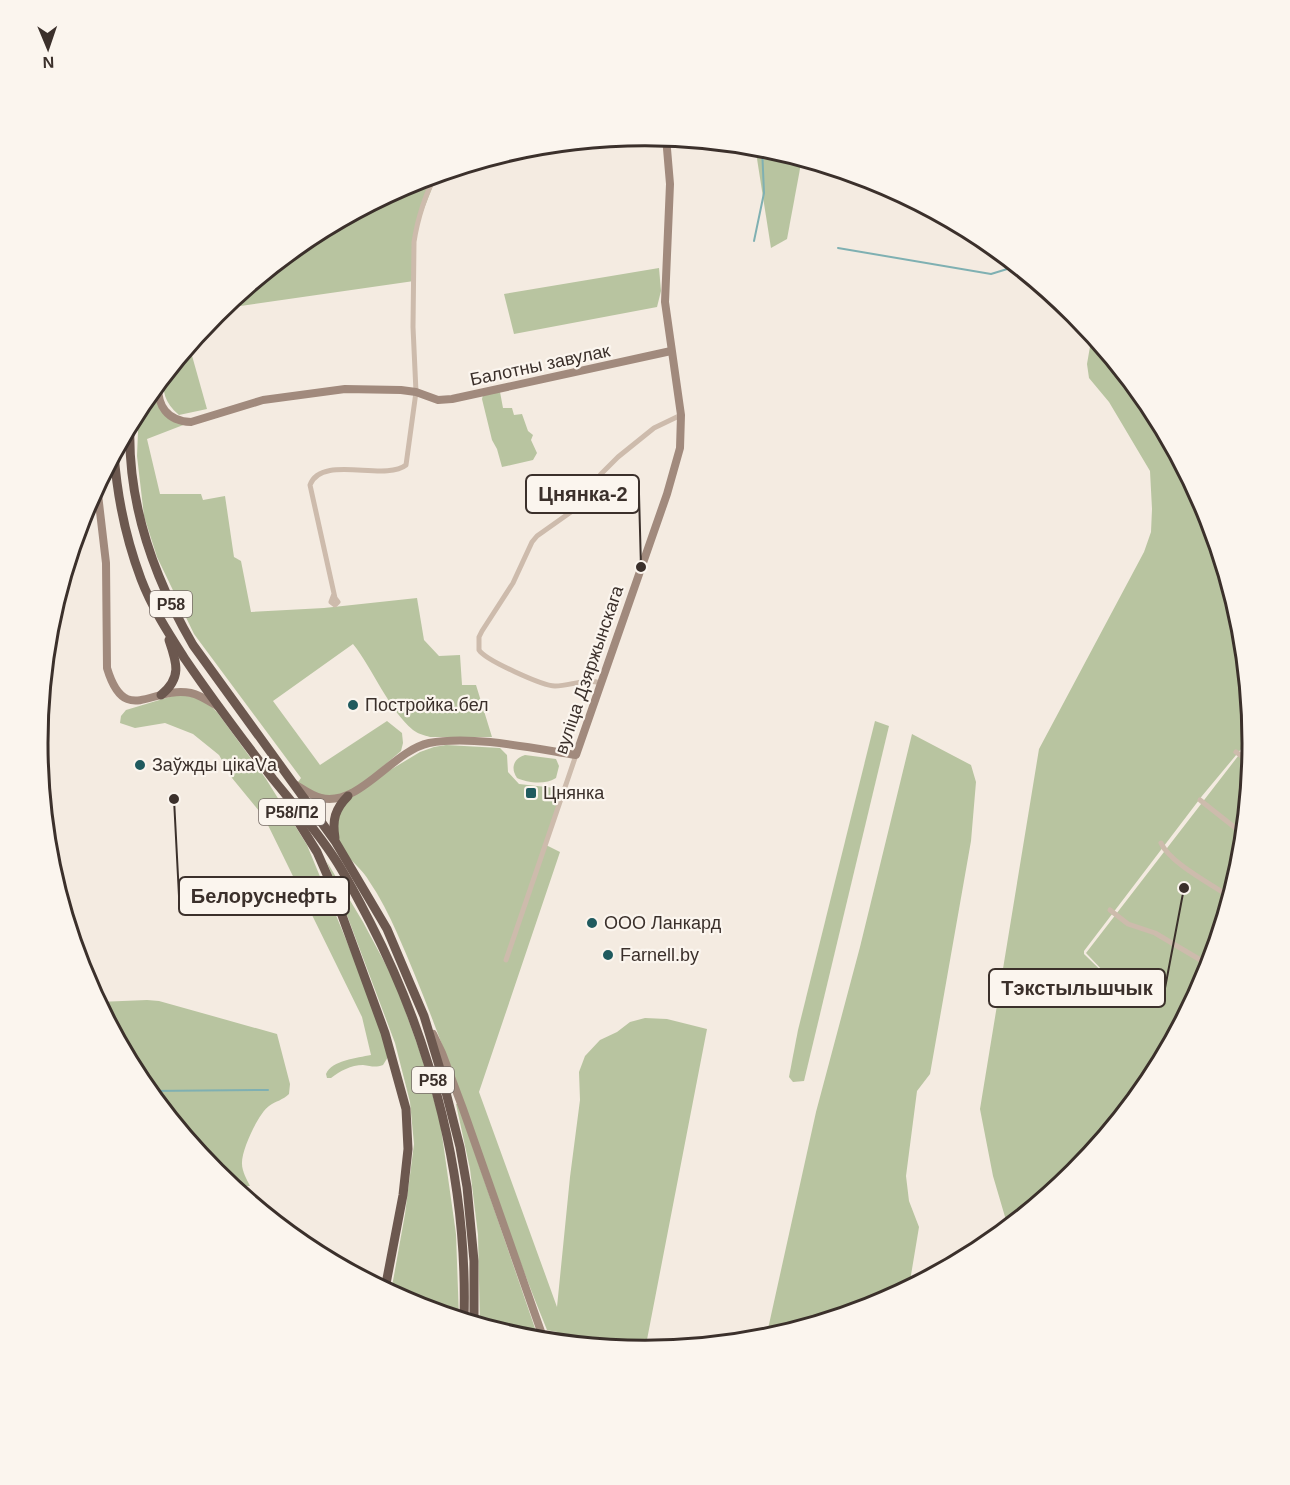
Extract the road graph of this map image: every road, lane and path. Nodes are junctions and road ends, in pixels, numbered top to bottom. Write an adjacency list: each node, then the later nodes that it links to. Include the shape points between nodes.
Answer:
1 (667, 147): 3 (main road, вуліца Дзяржынскага, via 670,184 665,302)
2 (431, 186): 4 (street, via 416,229)
3 (671, 351): 4 (main road, Балотны завулак, via 452,399 438,400); 6 (main road, вуліца Дзяржынскага)
4 (416, 392): 5 (main road, Балотны завулак, via 365,388 281,397 190,422 168,415); 10 (street, via 406,465 391,472 340,470 313,478 311,493)
5 (159, 397)
6 (681, 415): 12 (main road, вуліца Дзяржынскага, via 676,464); 12 (street, via 654,428 606,467 578,507 537,536 479,637 479,650 486,658 544,684 557,686 591,680)
7 (131, 440): 19 (highway, Р58, via 143,531 173,610 193,645)
8 (116, 467): 11 (highway, Р58, via 132,554)
9 (99, 502): 13 (main road, via 106,563 107,668 111,682 130,701)
10 (334, 594)
11 (166, 630): 13 (highway, via 176,673); 14 (highway, Р58)
12 (601, 683): 17 (main road, вуліца Дзяржынскага)
13 (161, 695): 14 (main road, via 189,692)
14 (216, 706): 15 (highway, Р58)
15 (251, 750): 30 (highway, Р58/П2, via 317,852 401,1085 408,1149); 31 (highway, Р58, via 335,859 401,987 451,1150 463,1252)
16 (1236, 752): 18 (street)
17 (576, 755): 20 (main road, via 493,743 430,743 403,756); 27 (street, вуліца Дзяржынскага)
18 (1242, 756)
19 (296, 785): 20 (main road, via 323,798); 23 (highway, Р58)
20 (348, 796): 23 (highway, via 334,818)
21 (1200, 800): 22 (street)
22 (1236, 828)
23 (335, 841): 29 (highway, Р58, via 387,929)
24 (1161, 843): 25 (street, via 1175,860)
25 (1223, 892)
26 (1110, 910): 28 (street, via 1128,924 1155,933)
27 (506, 960)
28 (1201, 960)
29 (424, 1016): 32 (highway, Р58, via 450,1104 467,1187); 33 (main road, via 442,1053)
30 (387, 1281)
31 (464, 1311)
32 (474, 1314)
33 (540, 1330)

